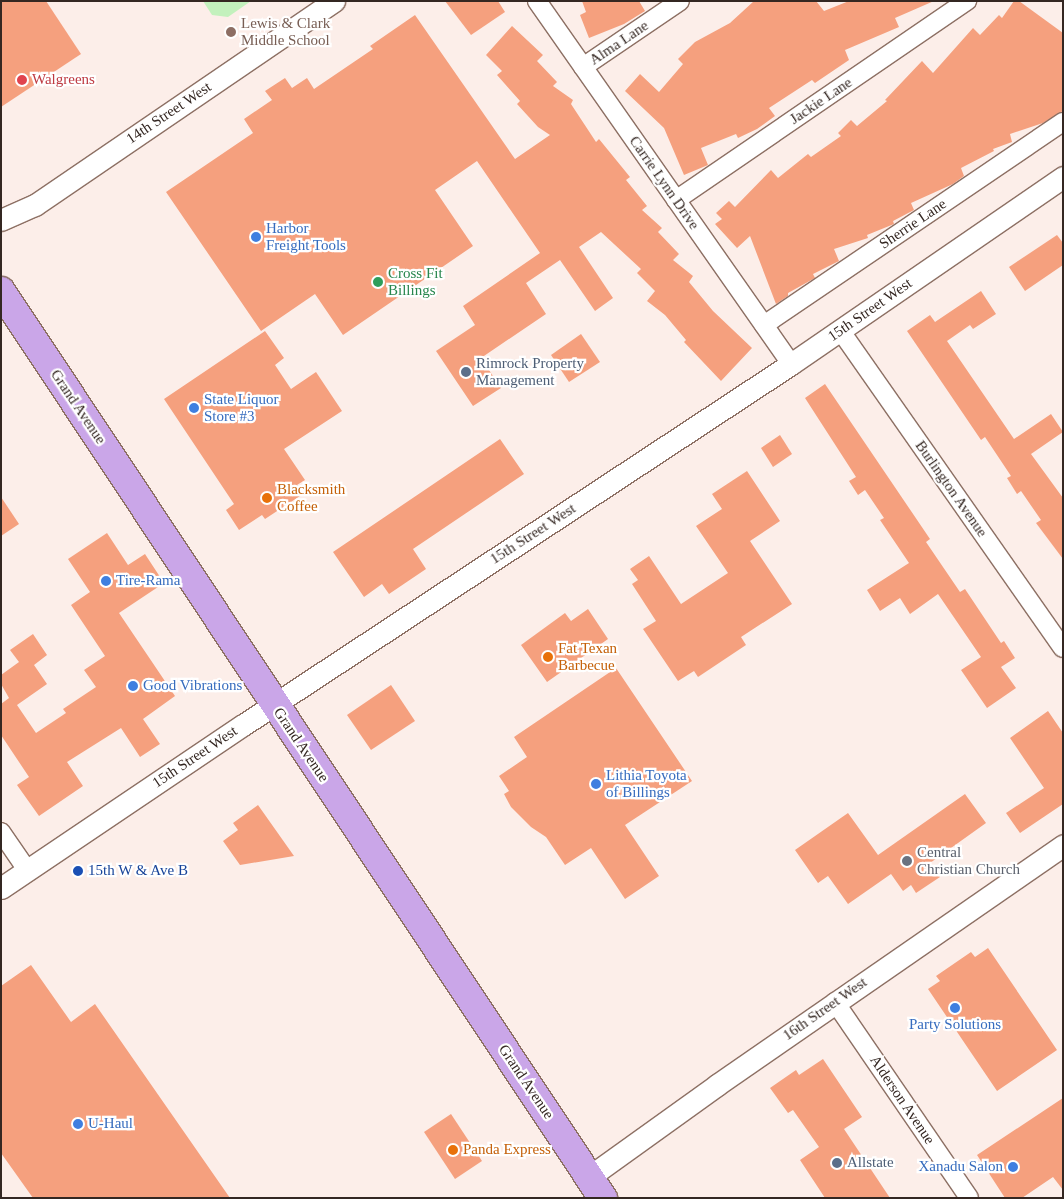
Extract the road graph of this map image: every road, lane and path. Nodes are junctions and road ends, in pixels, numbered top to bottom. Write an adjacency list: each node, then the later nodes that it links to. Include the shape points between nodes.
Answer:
1 (334, 1): 9 (street, 14th Street West, via 35,205)
2 (537, 1): 5 (street, Carrie Lynn Drive)
3 (680, 1): 5 (street, Alma Lane)
4 (967, 1): 8 (street, Jackie Lane)
5 (583, 67): 8 (street, Carrie Lynn Drive)
6 (1063, 122): 11 (street, Sherrie Lane)
7 (1063, 177): 12 (street, 15th Street West)
8 (676, 200): 11 (street, Carrie Lynn Drive)
9 (1, 220)
10 (1, 292): 15 (main road, Grand Avenue)
11 (764, 326): 13 (street, Carrie Lynn Drive)
12 (840, 330): 13 (street, 15th Street West); 14 (street, Burlington Avenue)
13 (791, 364): 15 (street, 15th Street West)
14 (1063, 648)
15 (274, 704): 18 (street, 15th Street West); 21 (main road, Grand Avenue)
16 (1, 832): 18 (street)
17 (1063, 845): 20 (street, 16th Street West)
18 (27, 870): 19 (street, 15th Street West)
19 (1, 888)
20 (835, 1002): 21 (street, 16th Street West); 22 (street, Alderson Avenue)
21 (596, 1187)
22 (969, 1198)

